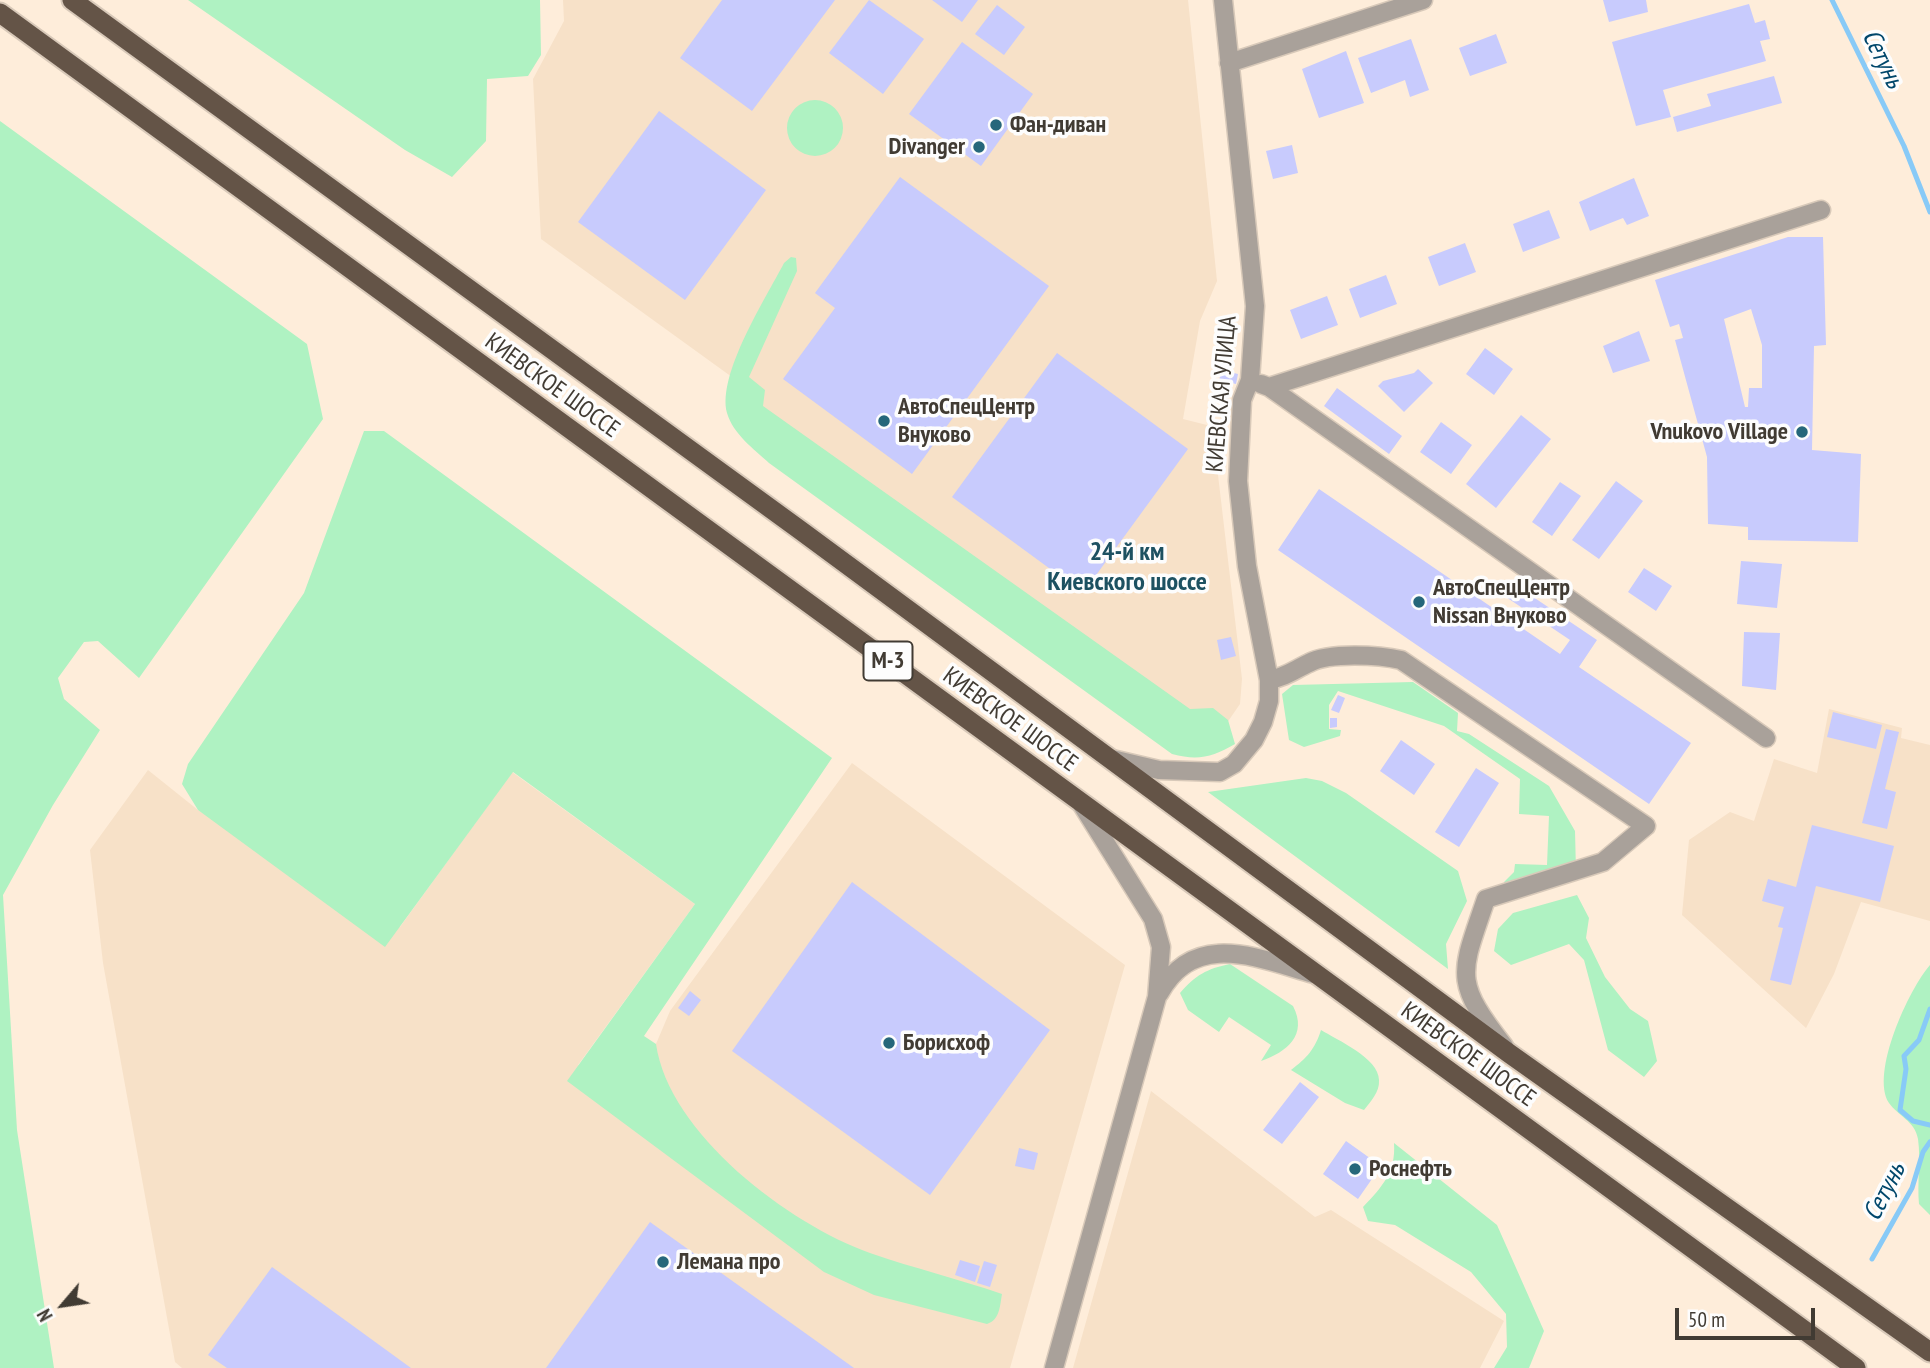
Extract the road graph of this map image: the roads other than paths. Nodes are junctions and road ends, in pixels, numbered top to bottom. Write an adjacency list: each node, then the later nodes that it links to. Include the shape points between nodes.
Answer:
1 (72, 0): 11 (highway, КИЕВСКОЕ ШОССЕ / М-3)
2 (1223, 0): 5 (street, КИЕВСКАЯ УЛИЦА)
3 (1423, 0): 5 (street)
4 (0, 13): 12 (highway, КИЕВСКОЕ ШОССЕ / М-3)
5 (1229, 63): 7 (street, КИЕВСКАЯ УЛИЦА, via 1255,306)
6 (1821, 210): 8 (street)
7 (1250, 380): 8 (street); 9 (street, КИЕВСКАЯ УЛИЦА, via 1242,400 1238,481 1247,566)
8 (1269, 387): 10 (street)
9 (1269, 680): 11 (street, КИЕВСКАЯ УЛИЦА, via 1264,722 1243,754 1220,772 1158,770); 15 (street, via 1286,677 1320,659 1382,656 1402,660 1646,826 1603,862 1486,899 1463,965 1464,977 1470,997)
10 (1766, 738)
11 (1109, 758): 15 (highway, КИЕВСКОЕ ШОССЕ / М-3)
12 (1080, 802): 13 (highway, КИЕВСКОЕ ШОССЕ / М-3); 14 (street, via 1153,919 1161,947)
13 (1318, 975): 14 (street, via 1246,957 1206,954 1179,966); 17 (highway, КИЕВСКОЕ ШОССЕ / М-3)
14 (1157, 997): 18 (street)
15 (1510, 1054): 16 (highway, КИЕВСКОЕ ШОССЕ / М-3)
16 (1930, 1352)
17 (1852, 1365)
18 (1054, 1368)

